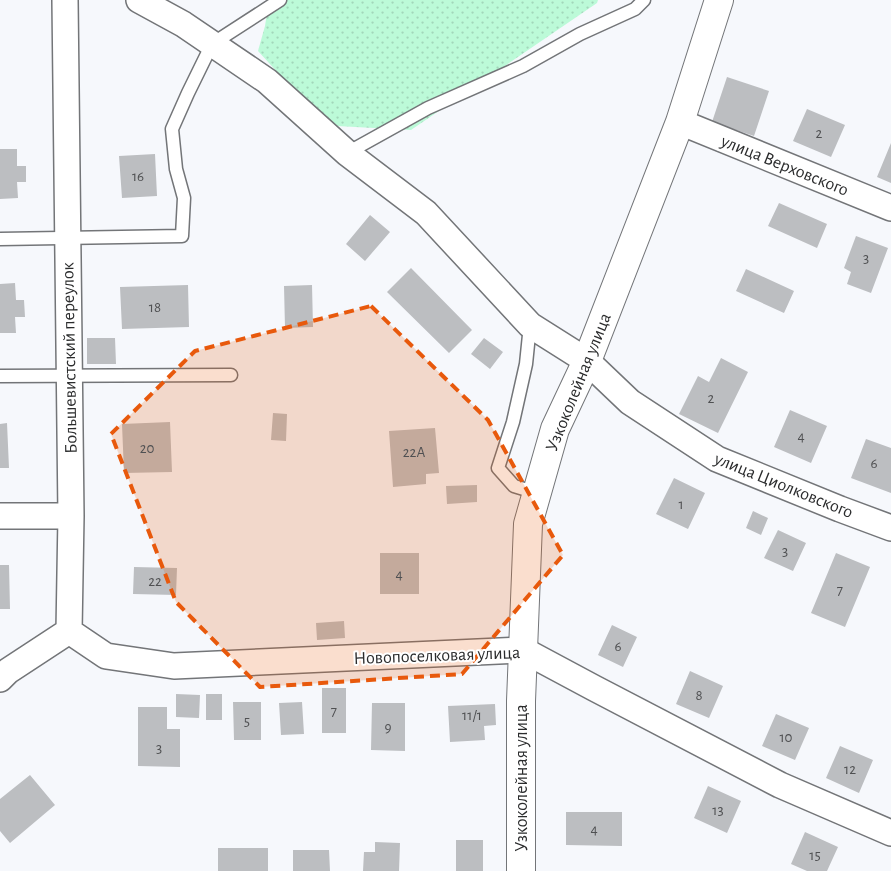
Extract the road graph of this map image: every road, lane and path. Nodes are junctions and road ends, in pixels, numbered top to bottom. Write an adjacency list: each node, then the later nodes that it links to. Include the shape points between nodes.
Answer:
1 (65, 0): 10 (street, Большевистский переулок)
2 (139, 0): 6 (street, улица Циолковского)
3 (280, 0): 6 (lane)
4 (644, 0): 8 (lane, via 634,9 522,66 428,108)
5 (720, 0): 7 (street, Узкоколейная улица)
6 (212, 44): 8 (street, улица Циолковского, via 267,80); 10 (lane, via 172,129 176,169 184,198 182,236)
7 (680, 122): 9 (street, улица Верховского); 13 (street, Узкоколейная улица)
8 (347, 153): 12 (street, улица Циолковского, via 426,212)
9 (891, 208)
10 (68, 238): 11 (lane); 16 (street, Большевистский переулок)
11 (0, 239)
12 (530, 325): 13 (street, улица Циолковского); 17 (lane, via 526,364 513,422 498,468 514,486)
13 (587, 361): 17 (street, Узкоколейная улица, via 555,429); 20 (street, улица Циолковского, via 630,402 717,459)
14 (230, 375): 16 (lane)
15 (0, 376): 16 (lane)
16 (69, 376): 19 (street, Большевистский переулок)
17 (537, 493): 22 (street, Узкоколейная улица, via 528,524)
18 (0, 516): 19 (street)
19 (71, 516): 21 (street, Большевистский переулок)
20 (891, 528)
21 (69, 631): 22 (street, Новопоселковая улица, via 106,656 174,666); 23 (street)
22 (523, 650): 24 (street, Новопоселковая улица, via 780,784); 25 (street, Узкоколейная улица)
23 (0, 679)
24 (891, 833)
25 (521, 871)

